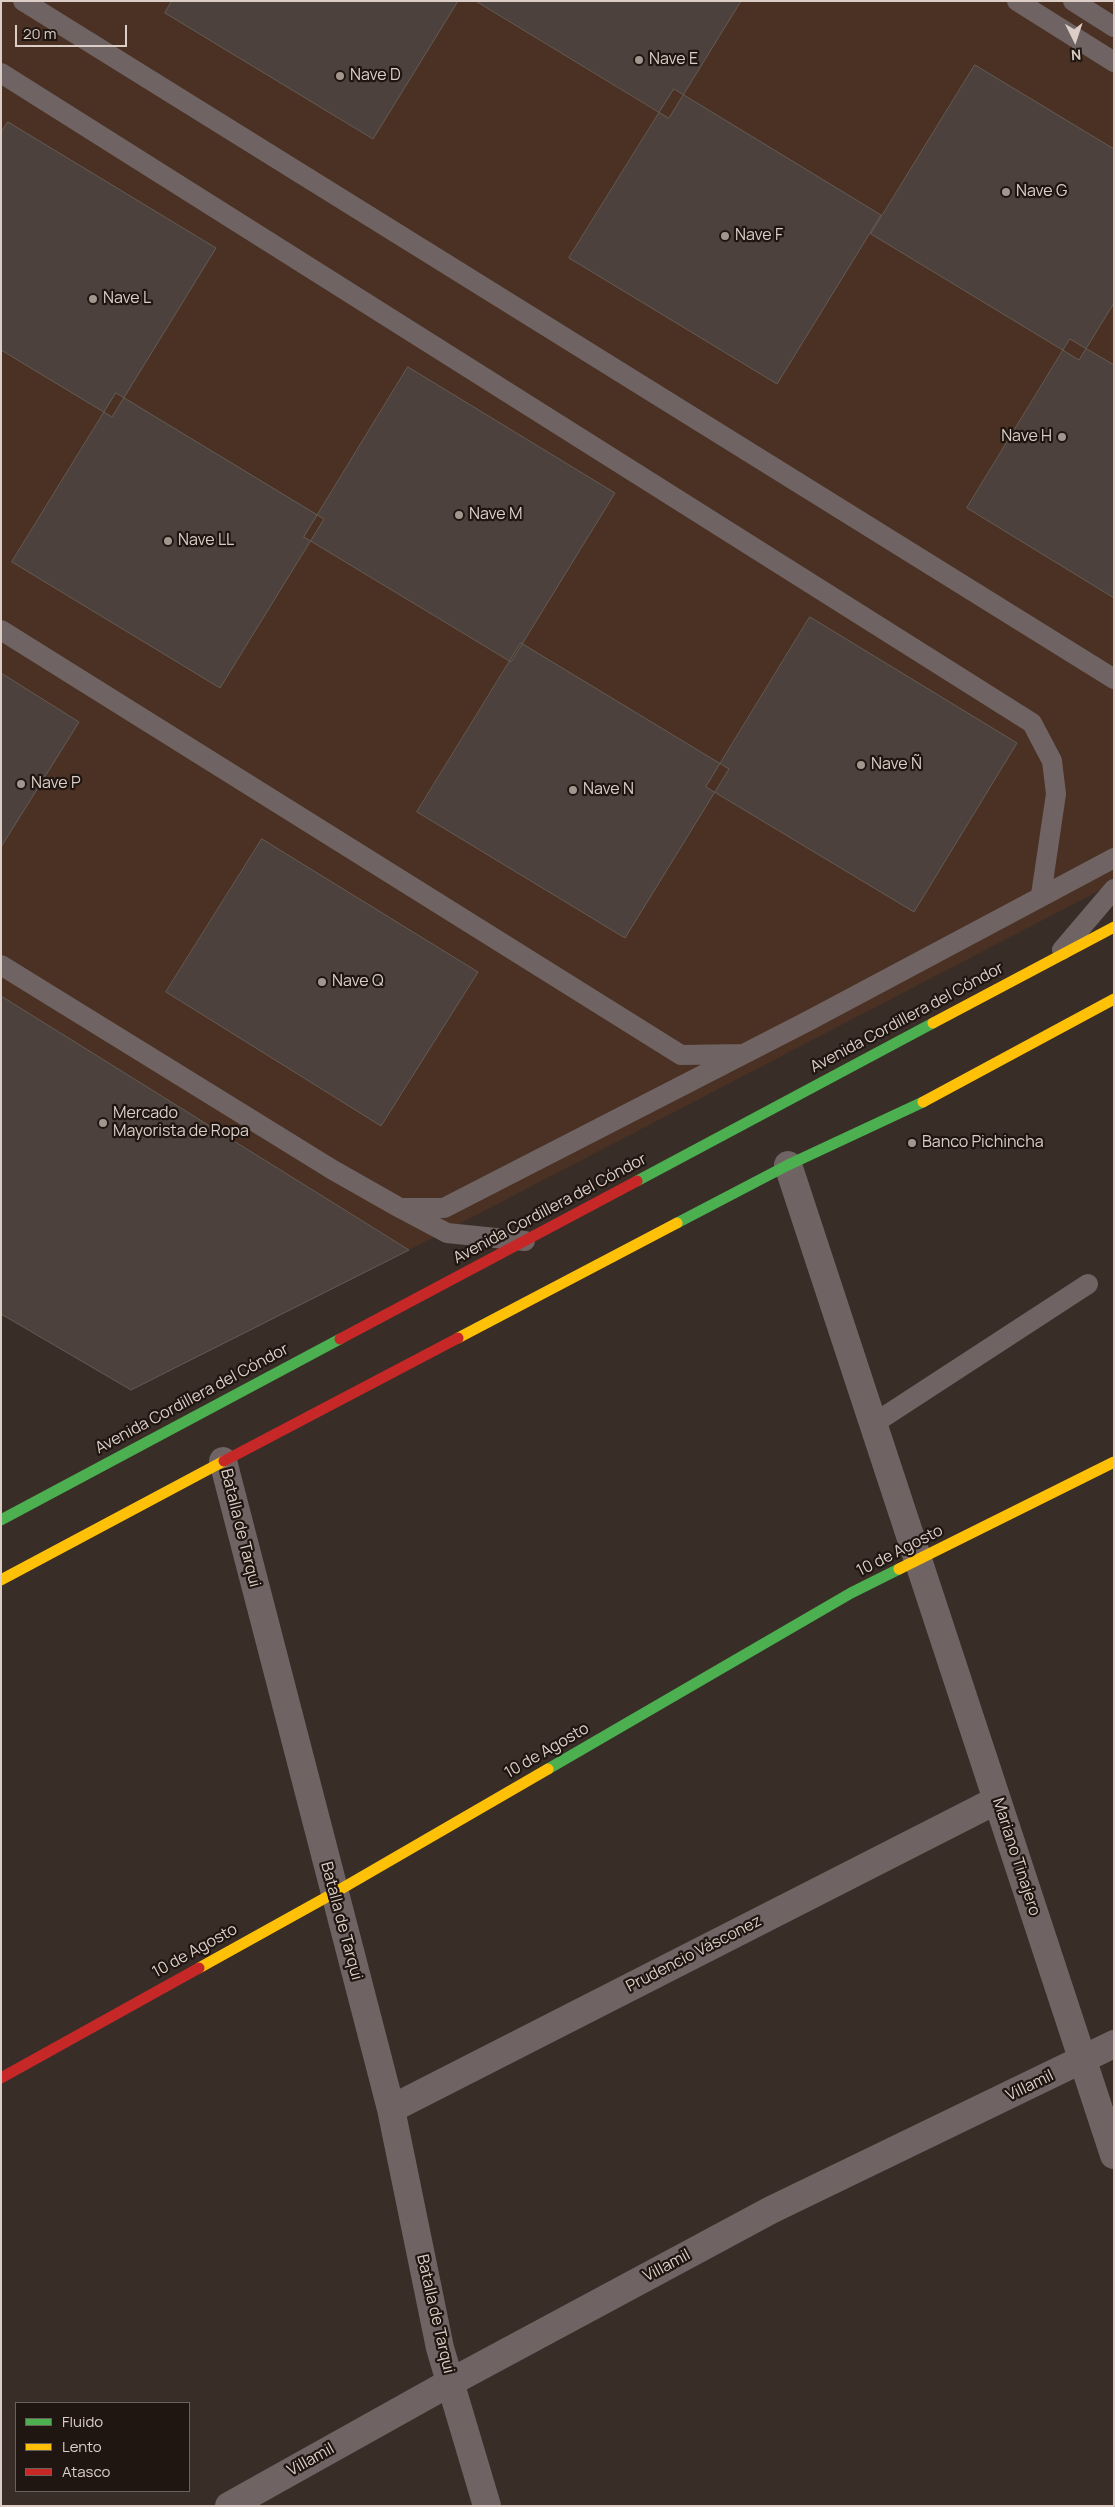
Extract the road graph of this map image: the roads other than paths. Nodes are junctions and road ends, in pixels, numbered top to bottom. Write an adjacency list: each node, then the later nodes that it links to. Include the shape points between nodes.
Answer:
1 (23, 1): 8 (lane)
2 (1016, 1): 5 (lane)
3 (1073, 1): 4 (lane)
4 (1114, 27)
5 (1114, 62)
6 (1, 73): 11 (lane, via 1032,723 1052,761 1056,794)
7 (1, 630): 16 (lane, via 681,1055)
8 (1114, 679)
9 (1114, 858): 11 (lane)
10 (1114, 889): 13 (lane)
11 (1041, 895): 16 (lane)
12 (1114, 926): 13 (street, Avenida Cordillera del Cóndor)
13 (1055, 958): 19 (street, Avenida Cordillera del Cóndor)
14 (1, 965): 18 (lane)
15 (1114, 999): 17 (street, via 943,1093)
16 (744, 1054): 18 (lane, via 444,1208)
17 (788, 1165): 21 (street, Mariano Tinajero); 22 (street)
18 (400, 1208): 19 (lane, via 448,1233)
19 (525, 1241): 24 (street, Avenida Cordillera del Cóndor)
20 (1088, 1284): 21 (lane)
21 (873, 1424): 25 (street, Mariano Tinajero)
22 (223, 1461): 26 (street); 28 (street, Batalla de Tarqui)
23 (1114, 1462): 25 (street, 10 de Agosto)
24 (1, 1520)
25 (918, 1560): 27 (street, Mariano Tinajero); 28 (street, 10 de Agosto, via 851,1593)
26 (1, 1580)
27 (997, 1800): 30 (street, Mariano Tinajero); 32 (street, Prudencio Vásconez)
28 (334, 1893): 31 (street, 10 de Agosto); 32 (street, Batalla de Tarqui)
29 (1114, 2044): 30 (street, Villamil)
30 (1083, 2061): 33 (street, Mariano Tinajero); 34 (street, Villamil, via 771,2210)
31 (1, 2078)
32 (391, 2109): 34 (street, Batalla de Tarqui, via 440,2348)
33 (1114, 2155)
34 (451, 2382): 35 (street, Villamil); 36 (street, Batalla de Tarqui)
35 (229, 2506)
36 (487, 2506)

